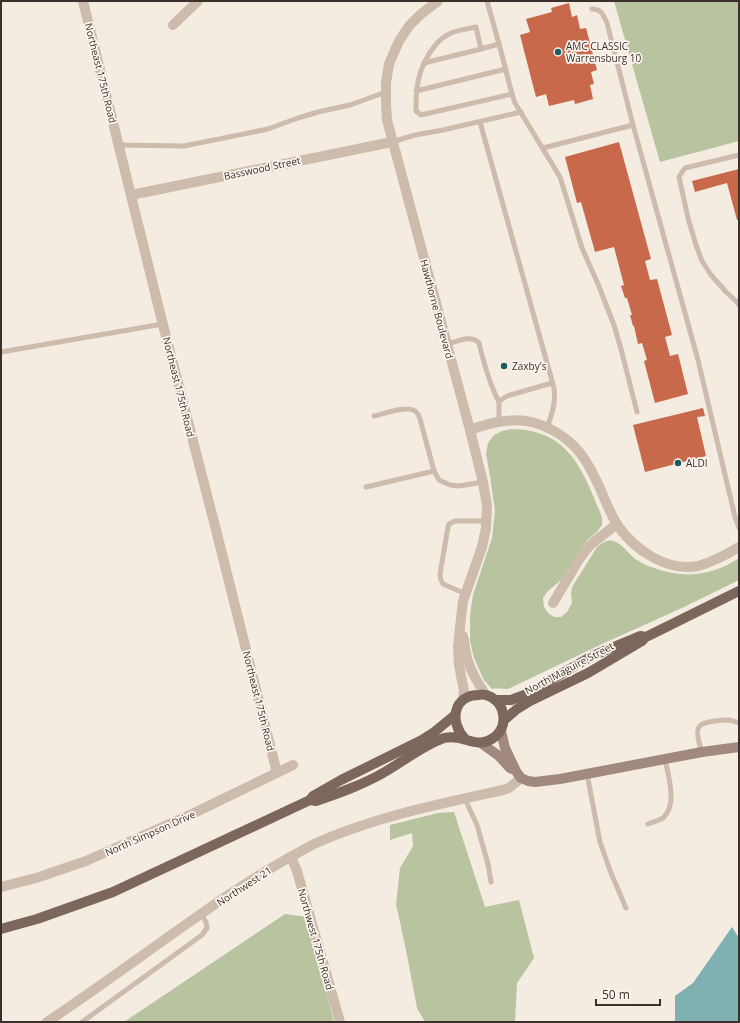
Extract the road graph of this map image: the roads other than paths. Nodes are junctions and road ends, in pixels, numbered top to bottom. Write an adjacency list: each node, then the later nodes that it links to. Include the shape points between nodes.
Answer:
1 (83, 1): 18 (street, Northeast 175th Road)
2 (198, 1): 6 (street)
3 (438, 1): 12 (street, Hawthorne Boulevard, via 409,26 399,41 390,64)
4 (487, 1): 7 (lane)
5 (592, 9): 16 (lane, via 602,13 607,23)
6 (173, 25)
7 (499, 44): 8 (lane); 10 (lane)
8 (481, 49): 9 (lane); 9 (lane, via 476,27 452,33 437,42)
9 (424, 63): 11 (lane)
10 (506, 68): 11 (lane); 13 (lane)
11 (416, 91): 13 (lane, via 416,111 421,115)
12 (386, 92): 17 (street, Hawthorne Boulevard, via 387,120); 18 (lane, via 268,129 184,146)
13 (512, 94): 14 (lane)
14 (521, 112): 15 (lane); 19 (lane)
15 (480, 122): 17 (lane); 26 (lane)
16 (633, 125): 19 (lane); 38 (lane, via 698,360)
17 (392, 142): 21 (street, Basswood Street); 24 (street, Hawthorne Boulevard)
18 (119, 145): 21 (street, Northeast 175th Road)
19 (543, 148): 28 (lane, via 560,177 582,248 614,325)
20 (739, 154): 22 (lane, via 685,168 679,177 702,261 711,275)
21 (131, 195): 23 (street, Northeast 175th Road)
22 (739, 305)
23 (163, 324): 25 (lane); 58 (street, Northeast 175th Road)
24 (447, 344): 27 (lane, via 476,340); 32 (street, Hawthorne Boulevard)
25 (1, 352)
26 (552, 382): 27 (lane, via 507,396); 31 (lane, via 555,397)
27 (499, 402): 30 (lane)
28 (637, 412)
29 (374, 416): 33 (lane, via 404,409 417,412)
30 (499, 422): 31 (street, via 519,420); 32 (street)
31 (547, 428): 37 (street, via 561,436 582,456)
32 (470, 430): 34 (street, Hawthorne Boulevard)
33 (434, 471): 34 (lane, via 439,480 450,485); 35 (lane)
34 (483, 482): 36 (street, Hawthorne Boulevard, via 487,506)
35 (366, 487)
36 (486, 521): 41 (street, Hawthorne Boulevard, via 482,547); 41 (lane, via 455,521 448,527 441,580 443,584)
37 (617, 524): 39 (street, via 640,549 668,564 698,566); 42 (street, via 590,545)
38 (739, 528)
39 (739, 547)
40 (739, 591): 44 (main road, North Maguire Street)
41 (466, 594): 43 (street, Hawthorne Boulevard)
42 (553, 603)
43 (460, 631): 45 (street, Hawthorne Boulevard, via 464,637 470,667); 46 (street, Hawthorne Boulevard, via 458,647)
44 (646, 637): 47 (main road, North Maguire Street, via 640,636 592,656 527,694 511,700); 49 (main road, North Maguire Street, via 588,673 530,701)
45 (486, 695): 46 (main road, via 475,695); 47 (main road)
46 (463, 700): 48 (main road)
47 (496, 700): 49 (main road)
48 (455, 715): 52 (main road, via 456,726); 62 (main road, via 422,740 341,780)
49 (504, 720): 51 (main road)
50 (739, 723): 55 (lane, via 719,720 700,725 697,733)
51 (501, 731): 53 (main road); 59 (main road, via 505,748)
52 (465, 739): 53 (main road); 62 (main road, via 443,738 362,784 316,801)
53 (481, 743): 59 (main road)
54 (739, 747): 55 (main road)
55 (702, 752): 56 (main road)
56 (665, 759): 60 (main road); 63 (lane, via 671,795 668,812)
57 (293, 765): 58 (street, North Simpson Drive)
58 (277, 773): 66 (street, North Simpson Drive, via 86,861)
59 (518, 774): 60 (main road, via 528,781 543,782); 61 (street, Northwest 21, via 515,784 509,788)
60 (587, 774): 67 (lane, via 600,842)
61 (465, 799): 64 (street, Northwest 21, via 344,831); 65 (lane, via 477,825)
62 (310, 800): 69 (main road, via 113,892 38,919)
63 (648, 824)
64 (291, 857): 68 (street, Northwest 21, via 243,885); 72 (street, Northwest 175th Road)
65 (491, 882)
66 (1, 887)
67 (626, 908)
68 (201, 914): 70 (street, Northwest 21); 71 (lane, via 207,928 202,935)
69 (1, 929)
70 (47, 1022)
71 (82, 1022)
72 (340, 1022)

